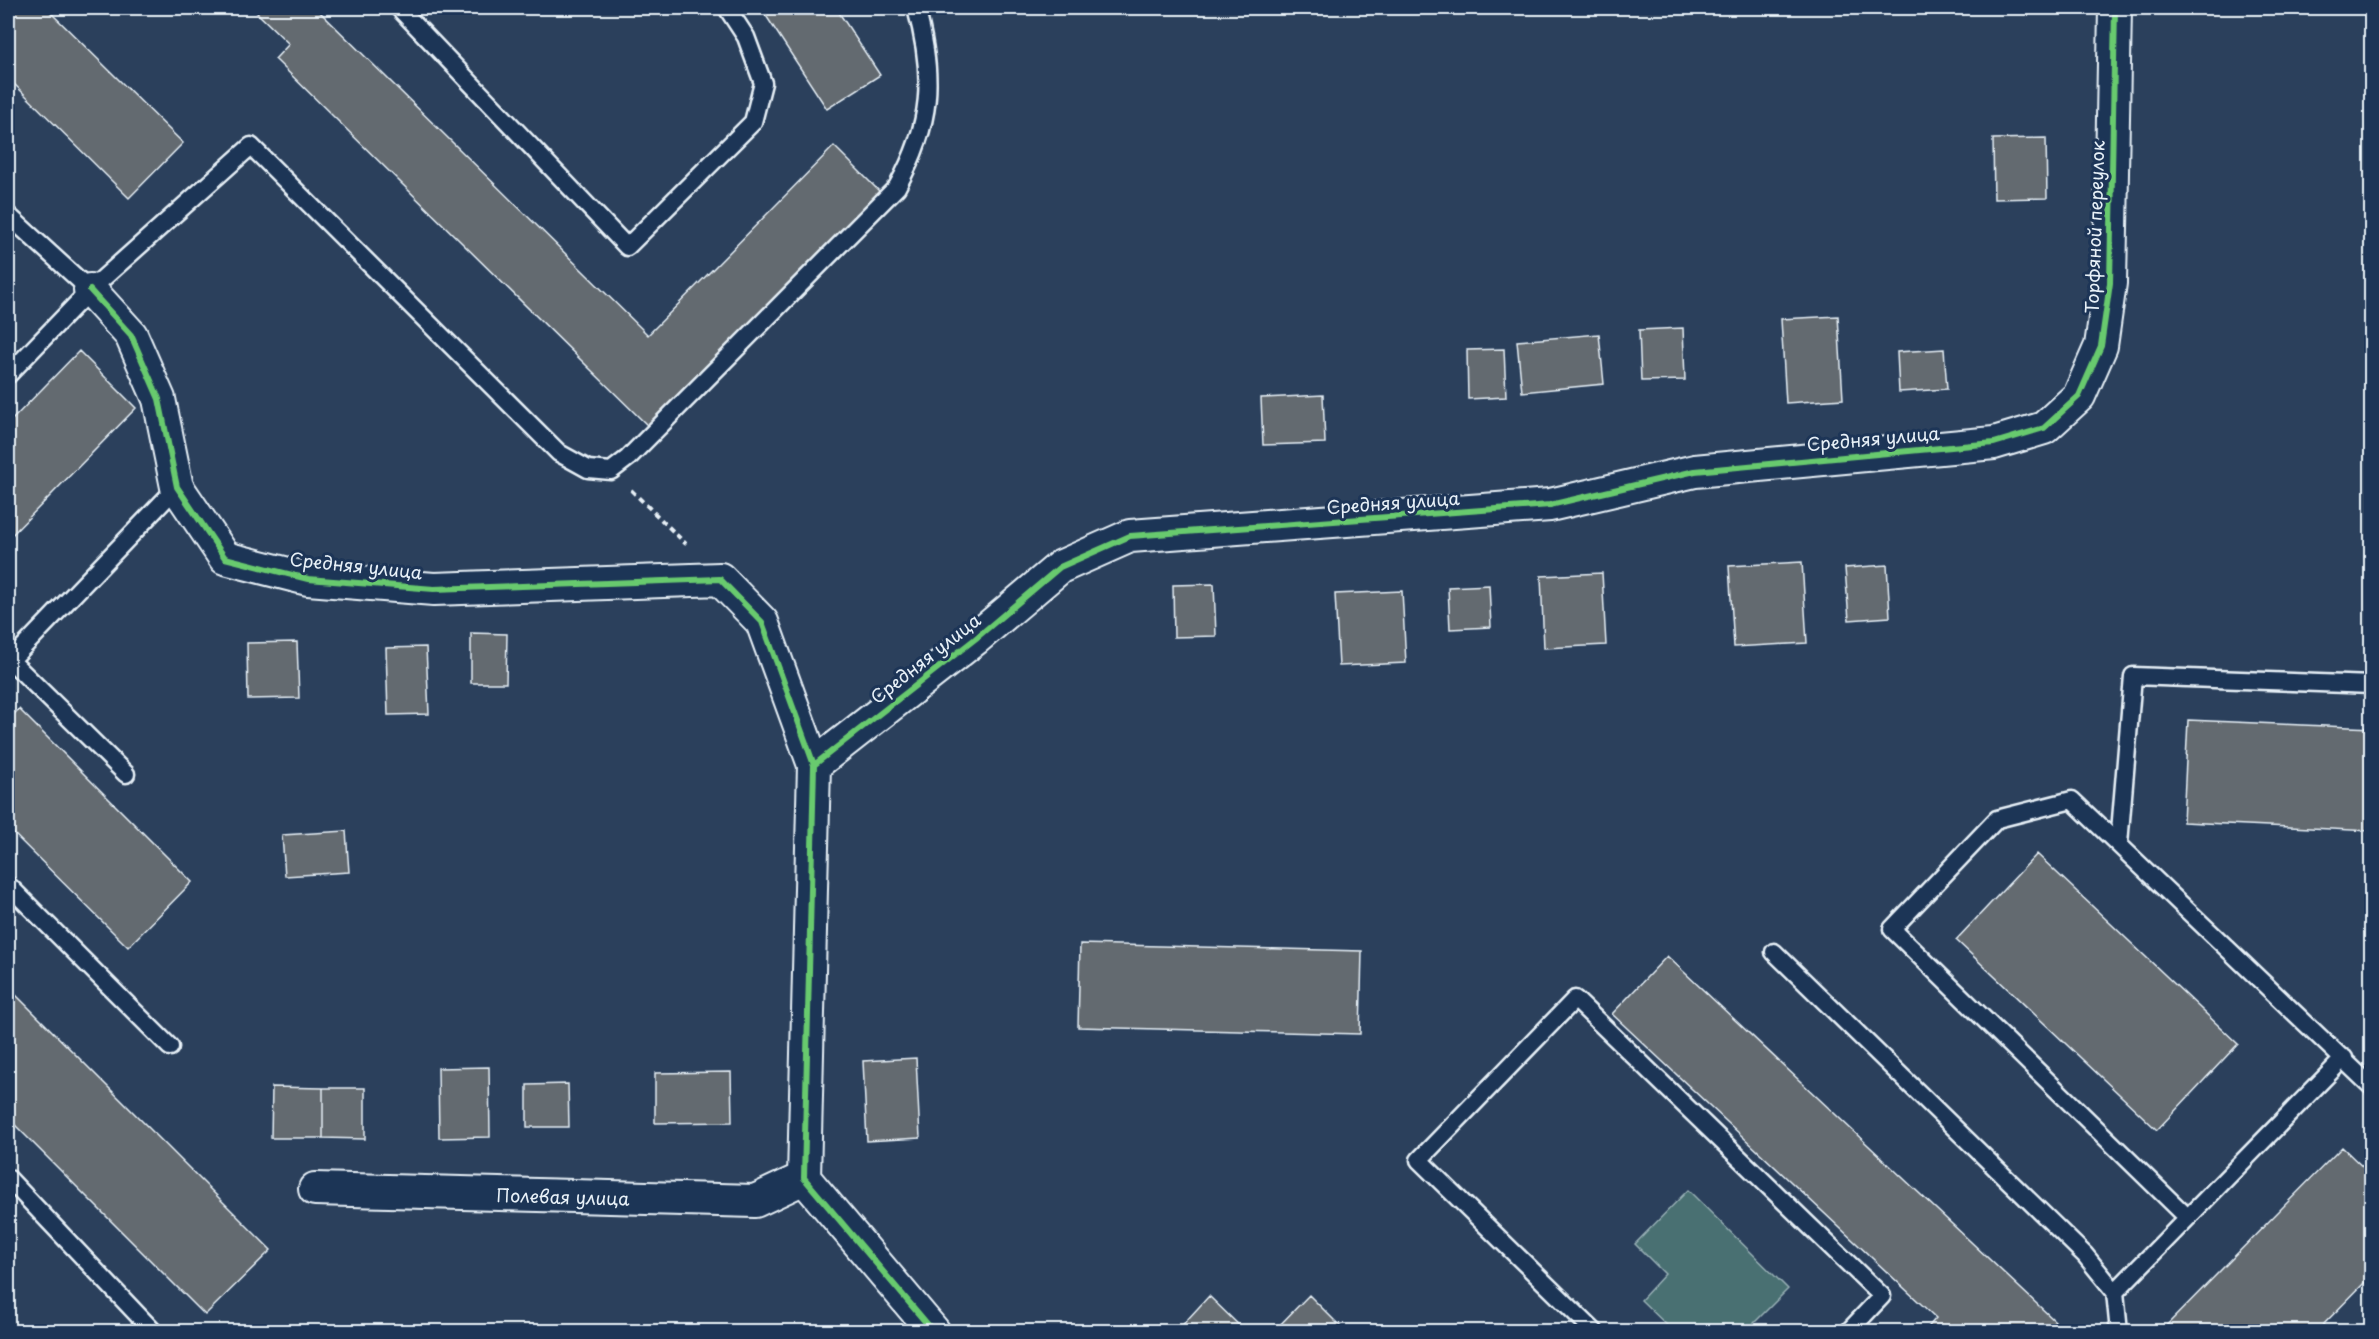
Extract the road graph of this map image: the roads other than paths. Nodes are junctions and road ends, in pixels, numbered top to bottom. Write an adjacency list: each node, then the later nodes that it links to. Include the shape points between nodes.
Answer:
1 (399, 8): 2 (lane, via 627,247 753,122 763,83 746,37)
2 (727, 8)
3 (916, 8): 6 (lane, via 924,34 927,111 915,154 897,187 611,471 588,469 559,453 251,146)
4 (2115, 8): 8 (street, Торфяной переулок, via 2110,283 2102,346 2079,396)
5 (8, 214): 6 (lane)
6 (90, 290): 7 (lane); 9 (street, Средняя улица, via 131,335 159,399)
7 (8, 375)
8 (2044, 428): 12 (street, Средняя улица, via 1994,443 1695,471 1550,506 1130,536 1060,567)
9 (177, 487): 10 (lane); 12 (street, Средняя улица, via 225,558 308,579 434,589 720,579 762,622)
10 (9, 662): 13 (lane)
11 (2372, 685): 14 (lane, via 2133,676)
12 (814, 765): 21 (street)
13 (126, 774)
14 (2119, 844): 18 (lane); 23 (lane, via 2072,800 1997,819 1892,929)
15 (8, 885): 17 (lane)
16 (1774, 952): 24 (lane, via 2085,1255)
17 (170, 1047)
18 (2343, 1058): 19 (lane); 23 (lane)
19 (2372, 1087)
20 (8, 1178): 25 (lane)
21 (804, 1178): 22 (street, Полевая улица, via 755,1201); 26 (street)
22 (315, 1189)
23 (2187, 1216): 24 (lane)
24 (2115, 1292): 29 (lane)
25 (154, 1332)
26 (934, 1332)
27 (1595, 1332): 28 (lane, via 1419,1160 1575,999 1882,1296)
28 (1848, 1332)
29 (2119, 1332)

